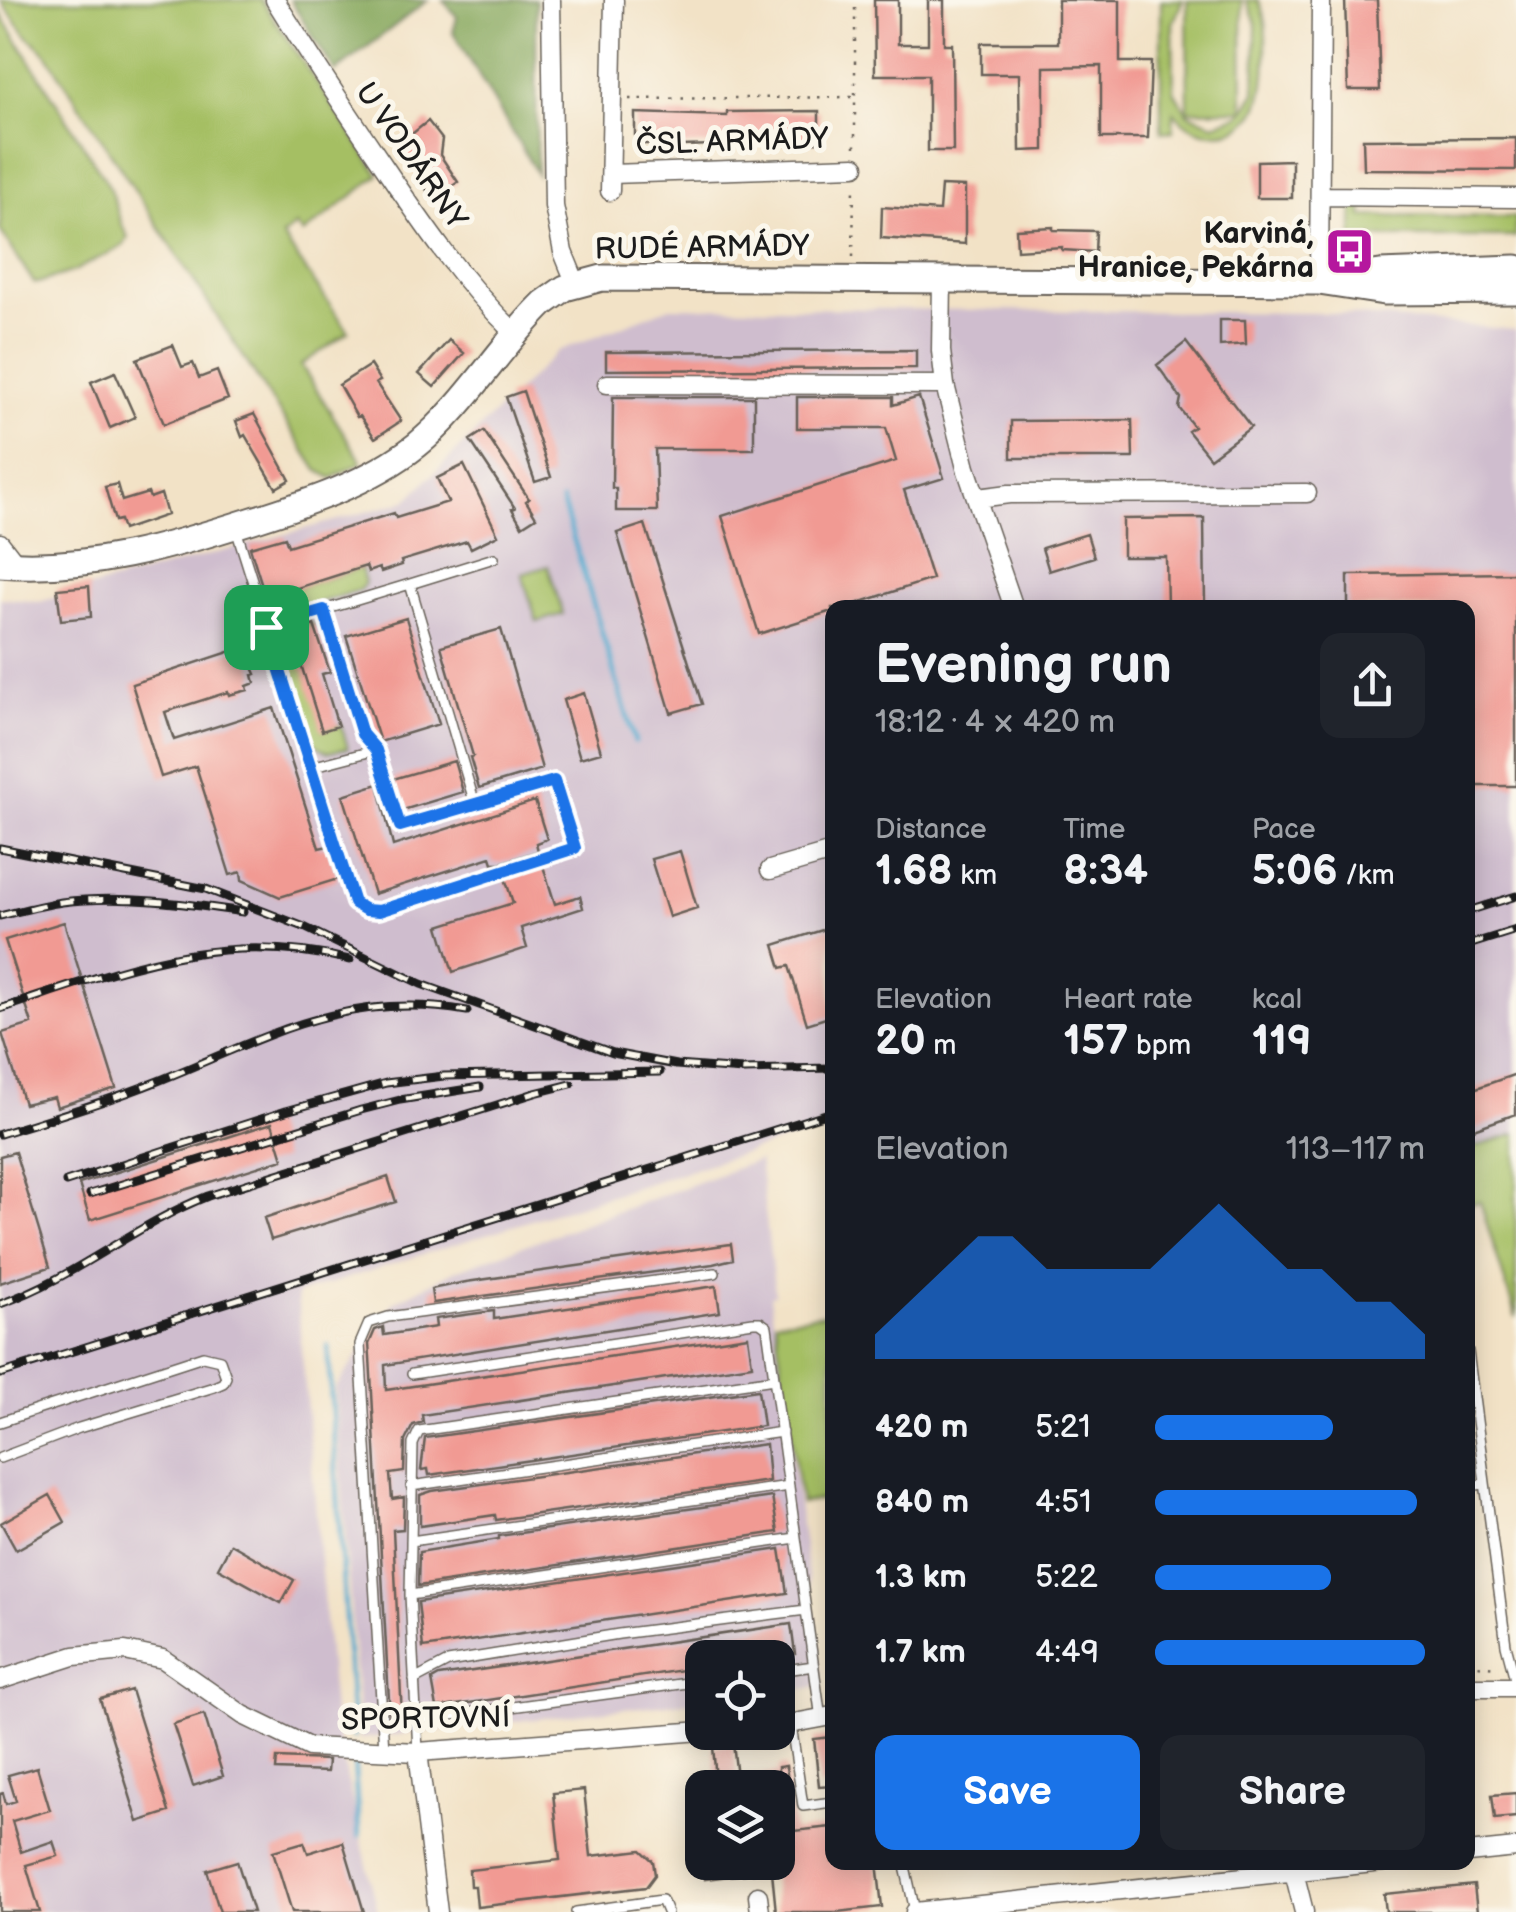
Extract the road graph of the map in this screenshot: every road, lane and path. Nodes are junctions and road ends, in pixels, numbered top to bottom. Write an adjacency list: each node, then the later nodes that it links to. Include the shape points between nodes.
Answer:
1 (275, 0): 17 (street, U VODÁRNY, via 420,220 474,293)
2 (551, 0): 15 (street, via 554,206)
3 (614, 0): 7 (street, ČSL. ARMÁDY)
4 (856, 0): 6 (path)
5 (1321, 0): 9 (street)
6 (855, 97): 7 (path); 8 (path)
7 (612, 99): 8 (street, ČSL. ARMÁDY, via 610,182)
8 (854, 166): 12 (path)
9 (1320, 196): 10 (street); 14 (street)
10 (1516, 198)
11 (1516, 268): 14 (main road, RUDÉ ARMÁDY)
12 (852, 278): 13 (main road, RUDÉ ARMÁDY); 15 (main road, RUDÉ ARMÁDY, via 633,276)
13 (942, 280): 14 (main road, RUDÉ ARMÁDY); 19 (street)
14 (1319, 282): 16 (main road, RUDÉ ARMÁDY, via 1384,292)
15 (576, 284): 17 (main road, RUDÉ ARMÁDY)
16 (1516, 291)
17 (515, 332): 22 (main road, RUDÉ ARMÁDY, via 432,432 394,462)
18 (607, 384): 19 (street)
19 (945, 384): 21 (street)
20 (1307, 493): 21 (street)
21 (978, 498): 27 (street)
22 (236, 526): 25 (main road, RUDÉ ARMÁDY, via 118,558); 29 (lane)
23 (0, 543): 25 (street, RUDÉ ARMÁDY)
24 (494, 558): 26 (lane)
25 (8, 565)
26 (410, 584): 28 (lane); 32 (lane)
27 (1011, 600)
28 (324, 610): 29 (lane); 30 (lane, via 362,734)
29 (266, 627): 31 (lane)
30 (376, 750): 31 (lane); 32 (lane, via 400,826)
31 (311, 767): 32 (lane, via 354,903 366,910 575,848 554,781)
32 (474, 804)
33 (825, 854): 34 (street)
34 (770, 870)
35 (715, 1273): 63 (lane, via 370,1323 360,1344)
36 (412, 1374): 37 (lane, via 760,1322 768,1328)
37 (774, 1378): 40 (lane); 44 (lane, via 425,1428 413,1444)
38 (1475, 1409): 42 (lane)
39 (0, 1422): 41 (lane, via 203,1356 220,1360 226,1377 223,1384)
40 (782, 1432): 44 (lane); 45 (lane)
41 (0, 1458)
42 (1484, 1484): 43 (lane); 55 (lane)
43 (1475, 1485)
44 (411, 1486): 47 (lane)
45 (789, 1486): 46 (lane); 47 (lane)
46 (796, 1538): 48 (lane); 49 (lane)
47 (411, 1541): 48 (lane)
48 (410, 1595): 54 (lane)
49 (806, 1610): 50 (lane); 54 (lane, via 448,1662)
50 (814, 1666): 52 (lane); 58 (lane)
51 (1475, 1666): 55 (path)
52 (795, 1669)
53 (0, 1678): 63 (street, SPORTOVNÍ, via 74,1656 126,1651 164,1660 243,1715 309,1747)
54 (414, 1680): 60 (lane)
55 (1515, 1680): 57 (street)
56 (685, 1683): 60 (lane)
57 (1475, 1686)
58 (825, 1714)
59 (825, 1718): 61 (street)
60 (416, 1720): 65 (lane)
61 (795, 1723)
62 (685, 1732): 65 (street, SPORTOVNÍ)
63 (384, 1750): 65 (street, SPORTOVNÍ)
64 (790, 1750): 66 (lane, via 804,1806)
65 (418, 1752): 72 (street)
66 (825, 1803)
67 (1516, 1848): 68 (street)
68 (1475, 1853)
69 (906, 1870): 75 (lane)
70 (1312, 1870): 71 (street)
71 (1294, 1872): 75 (street); 76 (street)
72 (438, 1912)
73 (576, 1912): 74 (lane, via 662,1900)
74 (667, 1912)
75 (915, 1912)
76 (1304, 1912)

